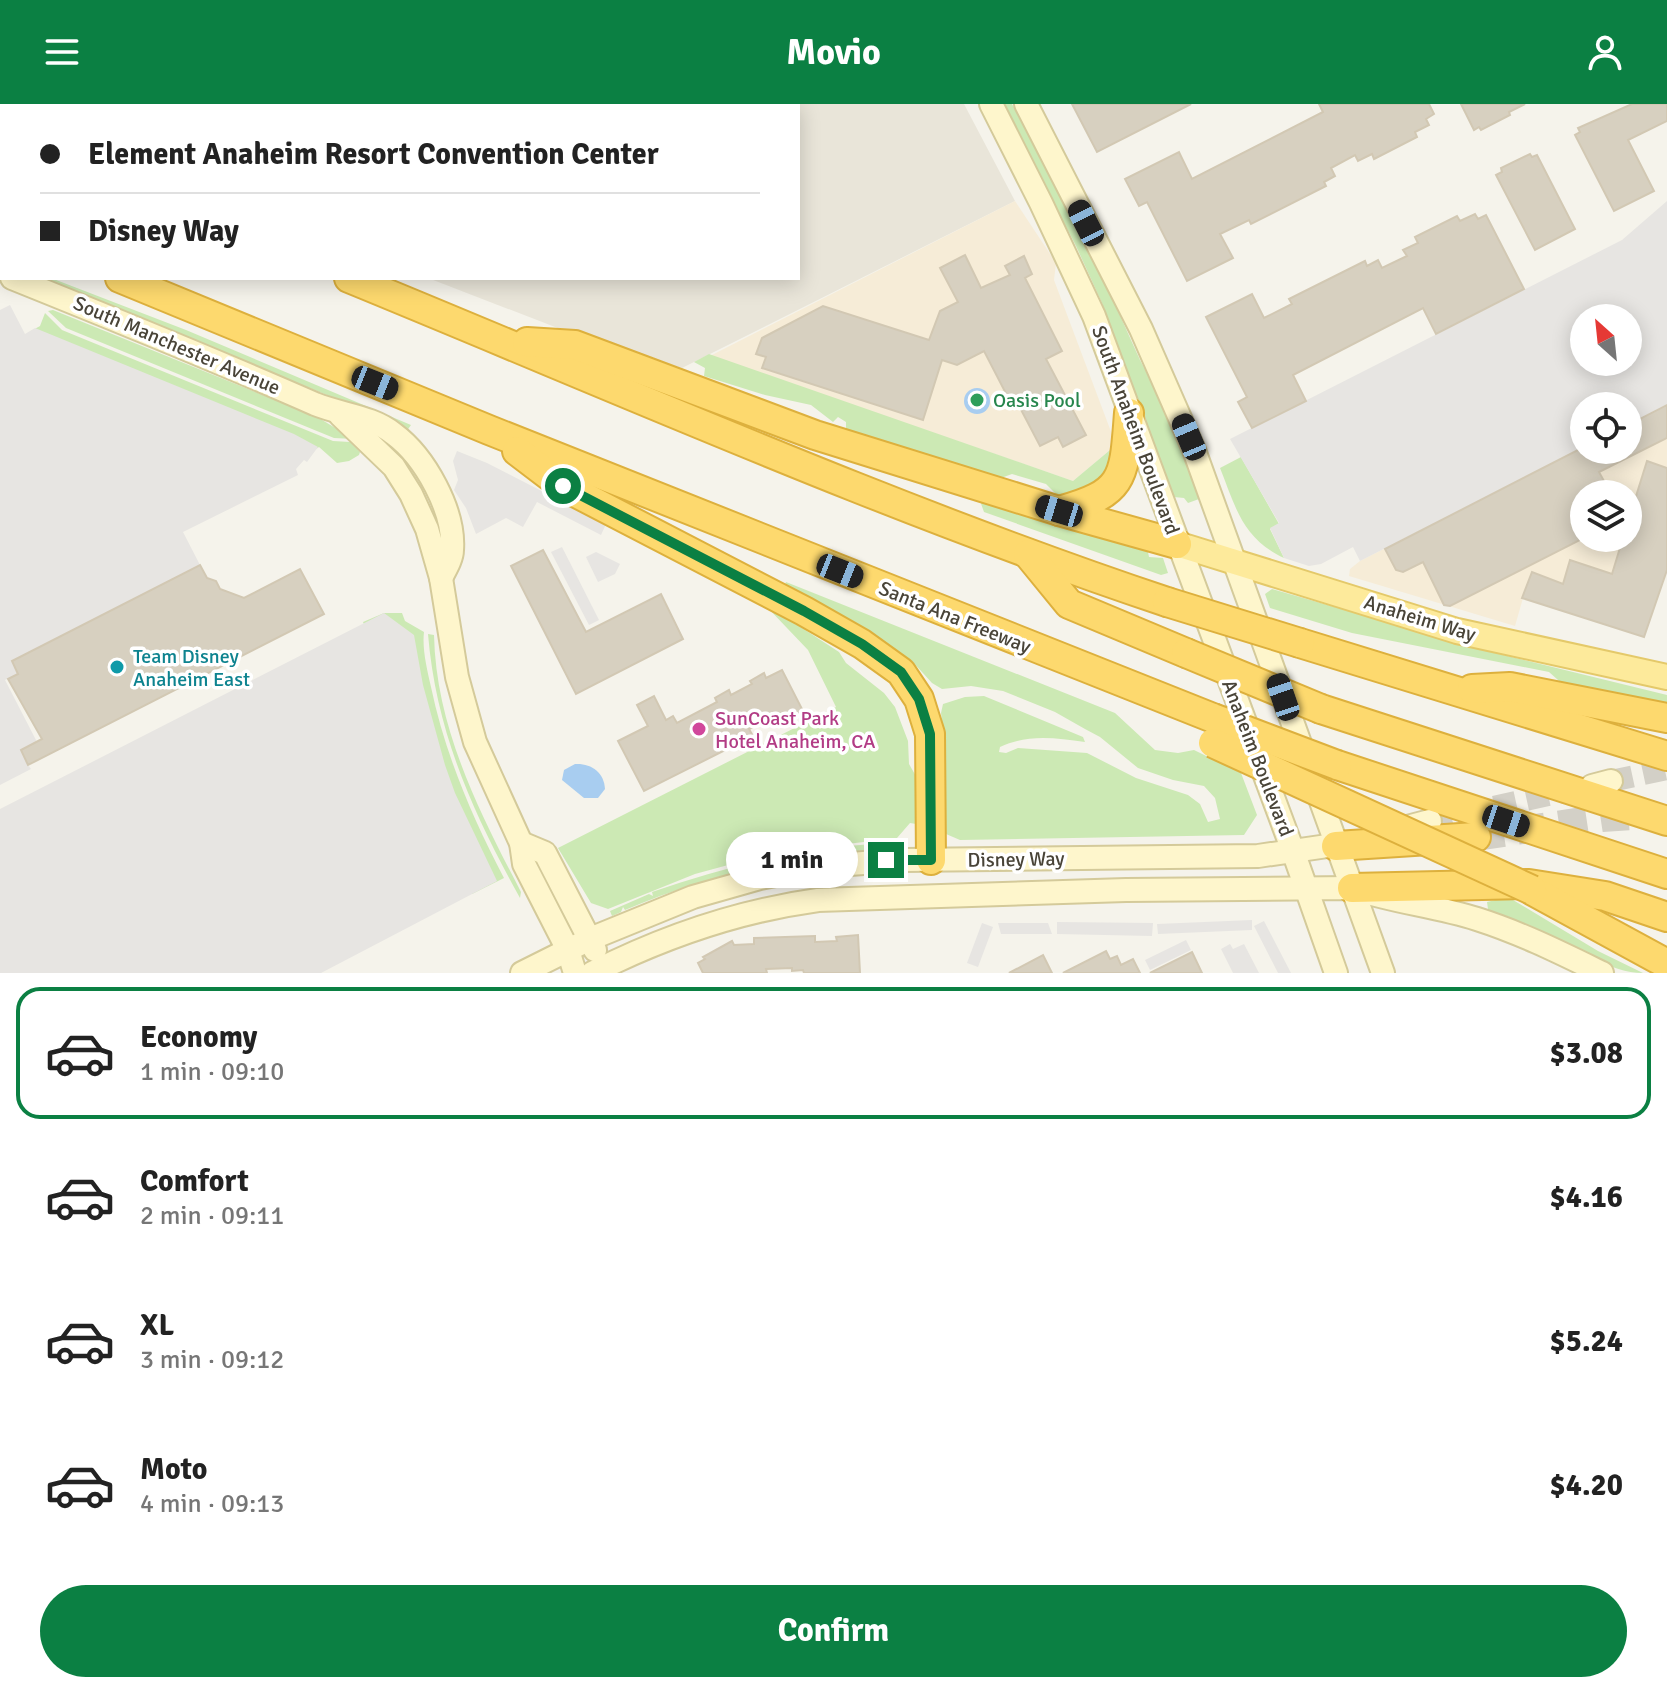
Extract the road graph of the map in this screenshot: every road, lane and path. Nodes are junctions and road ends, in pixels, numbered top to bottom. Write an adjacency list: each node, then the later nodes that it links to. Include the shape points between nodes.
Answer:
1 (991, 104): 7 (main road, South Anaheim Boulevard, via 1076,275)
2 (1026, 104): 12 (main road, South Anaheim Boulevard, via 1163,377)
3 (17, 280): 21 (main road, South Manchester Avenue, via 340,415 373,421 410,449 436,486 449,523 452,552 441,578 464,708)
4 (125, 280): 8 (highway, Santa Ana Freeway)
5 (354, 280): 6 (highway)
6 (500, 340): 9 (highway, via 575,345 815,435); 11 (highway)
7 (1129, 413): 9 (highway, via 1125,461 1113,487 1101,497); 10 (main road, South Anaheim Boulevard)
8 (489, 430): 16 (highway, Santa Ana Freeway, via 1144,690); 24 (highway, via 563,486 804,611 901,672 919,699 930,734)
9 (1059, 511): 10 (highway)
10 (1177, 544): 12 (main road, Anaheim Way); 23 (main road, Anaheim Boulevard)
11 (1028, 554): 14 (highway, bridge); 19 (highway, bridge, via 1069,604 1186,653 1321,709)
12 (1234, 560): 13 (main road, Anaheim Way, via 1457,631); 22 (main road, Anaheim Boulevard)
13 (1667, 677)
14 (1447, 689): 15 (highway, via 1510,687); 17 (highway)
15 (1667, 718)
16 (1213, 730): 25 (highway, Santa Ana Freeway, bridge, via 1337,765); 28 (highway, bridge)
17 (1667, 756)
18 (1430, 821): 22 (main road, Disney Way)
19 (1667, 821)
20 (1476, 837): 22 (highway)
21 (521, 843): 31 (main road, via 545,853); 33 (main road, via 524,864)
22 (1336, 846): 23 (main road, Disney Way); 27 (main road, Anaheim Boulevard)
23 (1293, 851): 24 (main road, Disney Way, via 1258,856); 26 (main road, Anaheim Boulevard)
24 (931, 860): 29 (main road); 31 (main road, Disney Way, via 867,861 769,876 693,897)
25 (1667, 874)
26 (1305, 888): 27 (main road, Disney Way); 29 (main road, Disney Way); 38 (main road, Anaheim Boulevard)
27 (1352, 888): 30 (highway, via 1529,884 1605,896); 39 (main road, Anaheim Boulevard); 40 (main road, Disney Way, via 1478,919)
28 (1532, 890): 32 (highway); 34 (highway)
29 (934, 895): 35 (main road, Disney Way, via 848,897 780,906 698,928)
30 (1667, 917)
31 (590, 939): 33 (main road, Disney Way); 35 (main road)
32 (1667, 947)
33 (568, 950): 36 (main road, Disney Way); 37 (main road)
34 (1667, 964)
35 (601, 971)
36 (522, 973)
37 (575, 973)
38 (1336, 973)
39 (1383, 973)
40 (1602, 973)

